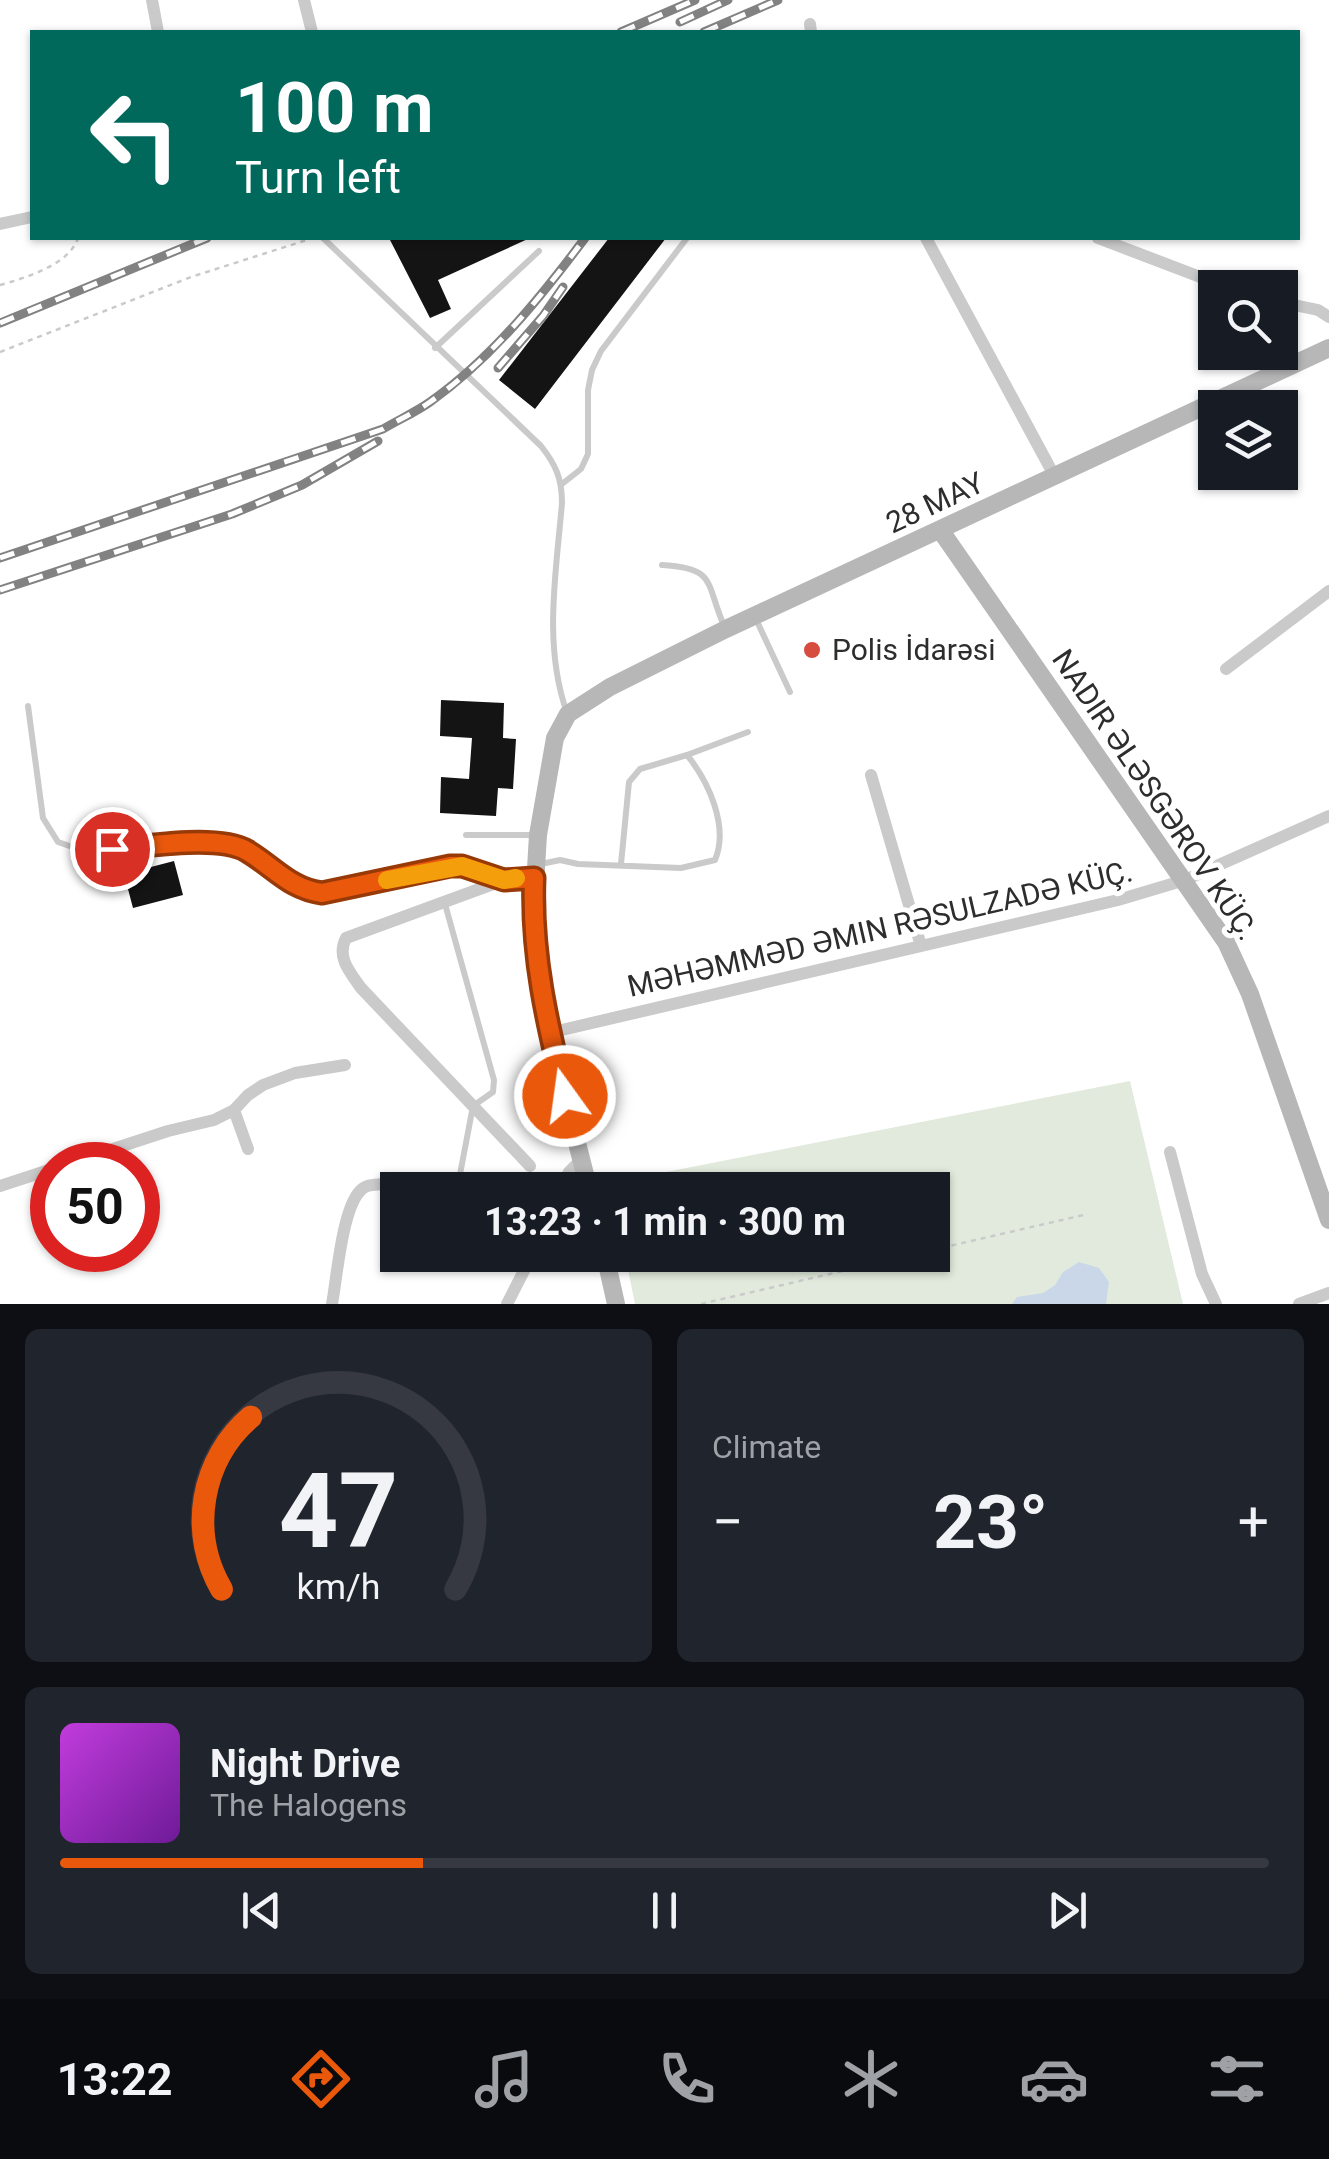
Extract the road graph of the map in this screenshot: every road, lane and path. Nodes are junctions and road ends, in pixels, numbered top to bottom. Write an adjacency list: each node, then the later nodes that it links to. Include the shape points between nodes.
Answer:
1 (152, 0): 3 (street)
2 (304, 0): 4 (street)
3 (158, 30)
4 (312, 30)
5 (30, 217): 6 (street)
6 (0, 224)
7 (77, 240): 15 (path, via 58,261)
8 (310, 240): 20 (path, via 191,277)
9 (326, 240): 18 (lane)
10 (685, 240): 22 (lane, via 601,351 588,390 588,454 581,470)
11 (927, 240): 21 (street)
12 (1103, 240): 14 (street)
13 (539, 252): 18 (lane)
14 (1198, 276)
15 (0, 284)
16 (1298, 306): 17 (street)
17 (1329, 317)
18 (435, 348): 22 (lane, via 541,446)
19 (1329, 348): 21 (main road, 28 MAY)
20 (0, 352)
21 (1055, 477): 23 (main road, 28 MAY)
22 (562, 484): 31 (lane, via 552,634 556,680)
23 (941, 530): 26 (main road, 28 MAY); 41 (main road, NADIR ƏLƏSGƏROV KÜÇ.)
24 (662, 565): 27 (lane, via 692,566 704,574)
25 (1329, 591): 28 (street)
26 (754, 616): 27 (main road, 28 MAY); 29 (lane)
27 (726, 629): 31 (main road, 28 MAY)
28 (1226, 669)
29 (790, 692)
30 (28, 706): 40 (lane, via 44,818 58,842 81,850 224,844 302,890 322,893 450,866)
31 (568, 714): 36 (main road, via 555,738)
32 (748, 732): 33 (lane)
33 (687, 755): 38 (lane, via 640,769 629,782); 38 (lane, via 714,808 723,842 715,860 681,868)
34 (872, 775): 43 (street)
35 (1329, 816): 41 (street, MƏHƏMMƏD ƏMIN RƏSULZADƏ KÜÇ.)
36 (538, 834): 37 (lane); 39 (main road)
37 (466, 835)
38 (620, 864): 39 (lane, via 560,860)
39 (535, 872): 40 (street); 44 (main road, via 535,952)
40 (504, 880): 42 (street)
41 (1185, 880): 43 (street, MƏHƏMMƏD ƏMIN RƏSULZADƏ KÜÇ.); 58 (main road, NADIR ƏLƏSGƏROV KÜÇ., via 1250,994)
42 (444, 904): 46 (lane, via 494,1080 492,1092); 46 (street, via 346,938 341,947 360,988)
43 (921, 946): 44 (street, MƏHƏMMƏD ƏMIN RƏSULZADƏ KÜÇ.)
44 (549, 1033): 51 (main road)
45 (345, 1066): 47 (street, via 263,1084)
46 (473, 1106): 52 (street); 53 (lane)
47 (234, 1110): 48 (street); 49 (street)
48 (132, 1142)
49 (248, 1149)
50 (1170, 1152): 71 (street)
51 (582, 1160): 54 (street); 55 (main road)
52 (530, 1166)
53 (460, 1172)
54 (569, 1172)
55 (585, 1172)
56 (30, 1176): 59 (street)
57 (380, 1184): 67 (street, via 366,1186 350,1211)
58 (1323, 1184): 61 (main road, NADIR ƏLƏSGƏROV KÜÇ.)
59 (0, 1186)
60 (1088, 1214): 62 (path)
61 (1329, 1220)
62 (950, 1246)
63 (524, 1272): 68 (street)
64 (608, 1272): 69 (main road)
65 (838, 1272): 70 (path)
66 (1329, 1293): 72 (street)
67 (332, 1304)
68 (508, 1304)
69 (616, 1304)
70 (701, 1304)
71 (1216, 1304)
72 (1299, 1304)

